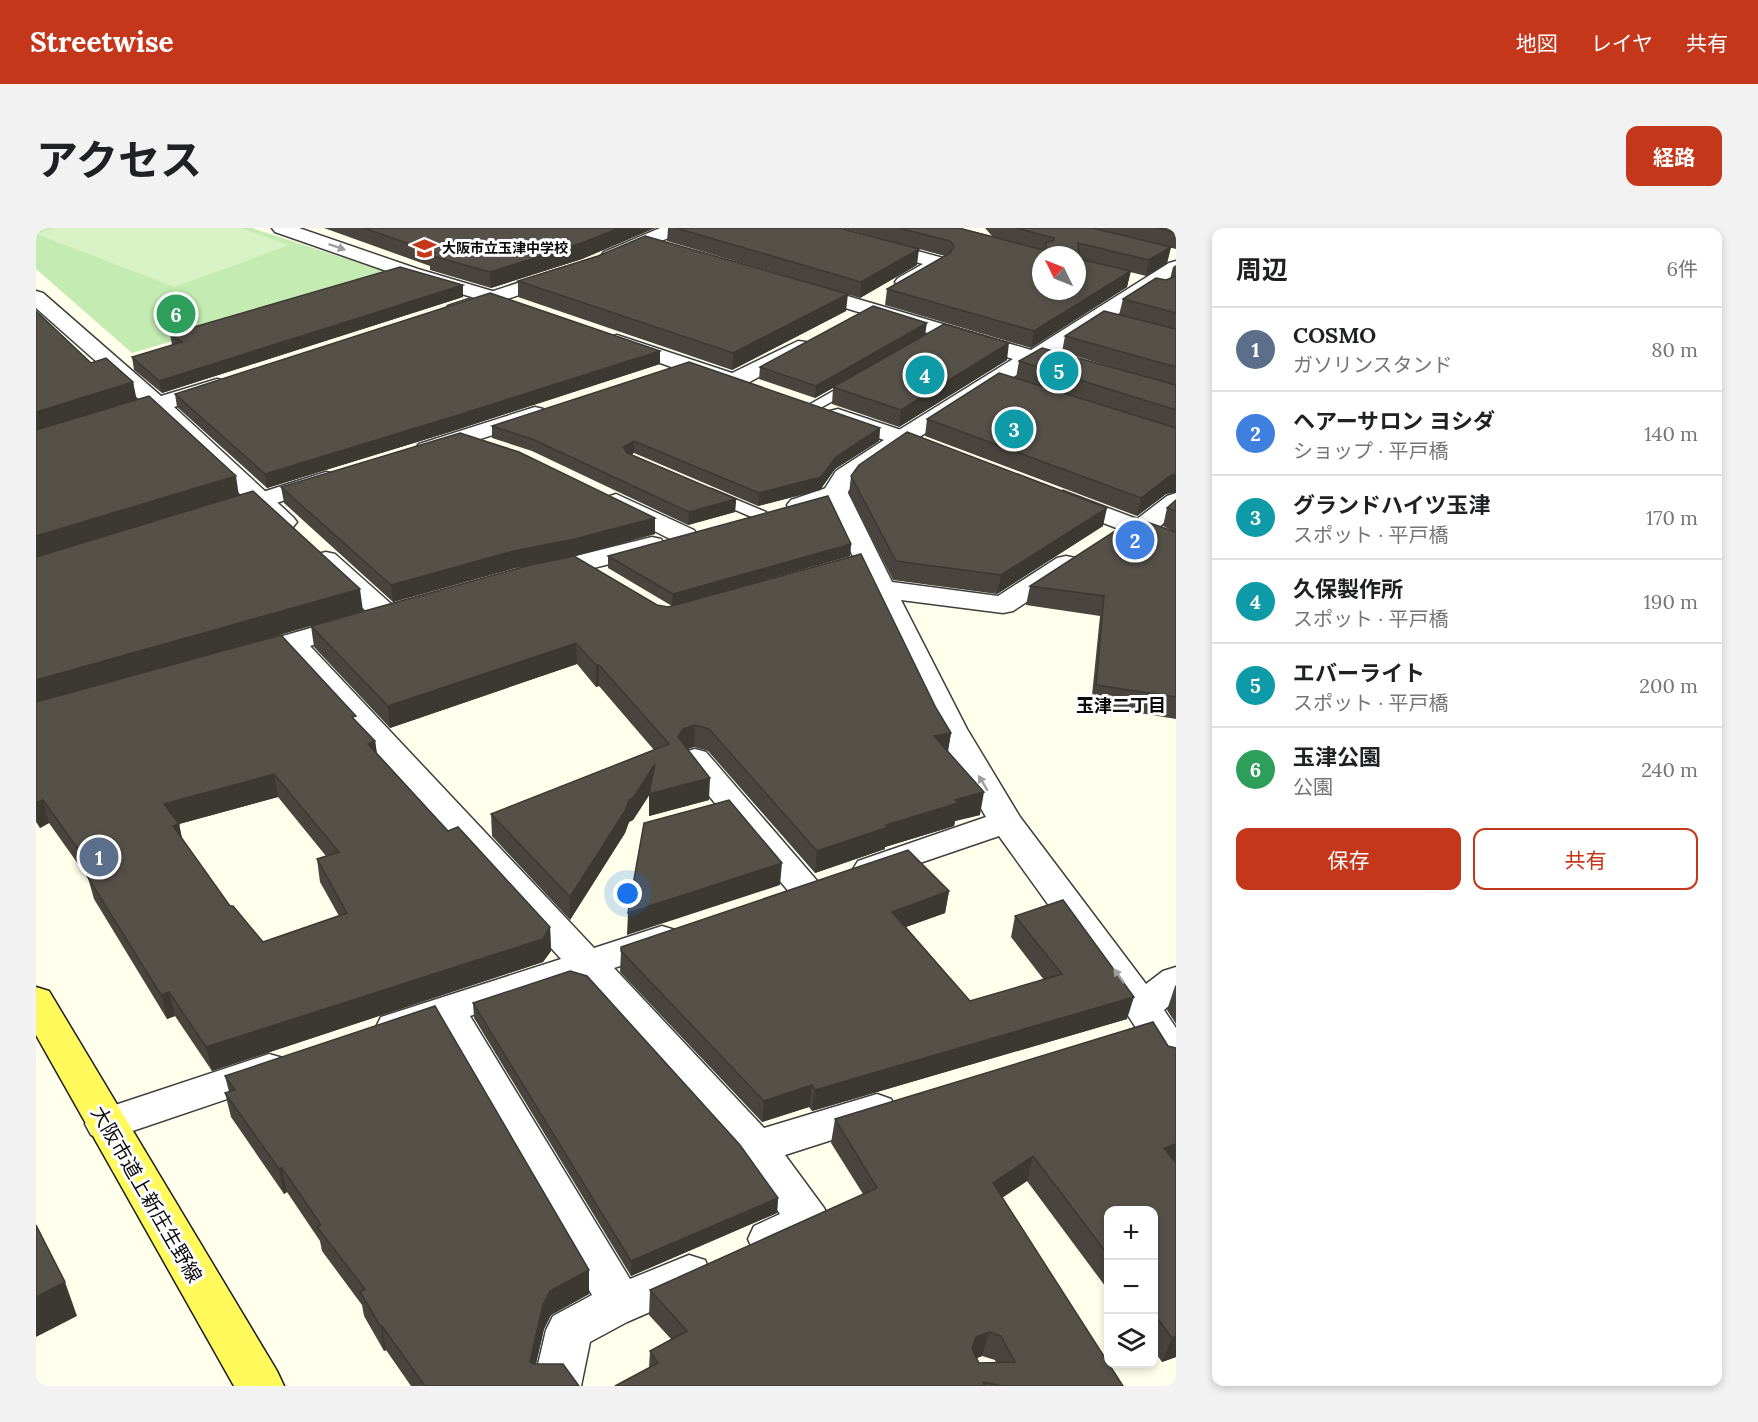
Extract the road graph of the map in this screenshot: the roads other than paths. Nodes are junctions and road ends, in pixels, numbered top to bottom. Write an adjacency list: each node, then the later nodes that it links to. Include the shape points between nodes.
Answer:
1 (281, 228): 11 (street, one-way to 11)
2 (676, 228): 4 (street)
3 (811, 228): 12 (street, via 940,263)
4 (643, 242): 5 (street); 11 (street, via 585,267)
5 (671, 250)
6 (1172, 259): 7 (street)
7 (1144, 282): 9 (street); 15 (street)
8 (783, 284): 12 (street)
9 (1176, 292)
10 (36, 297): 32 (street)
11 (492, 297): 13 (street); 14 (street)
12 (871, 304): 17 (street)
13 (522, 308)
14 (439, 315)
15 (1098, 318): 16 (street); 21 (street)
16 (1120, 324)
17 (943, 332): 20 (lane); 21 (street)
18 (598, 334): 23 (street)
19 (818, 337): 28 (street)
20 (923, 343)
21 (1035, 356): 22 (street); 27 (street)
22 (1062, 362)
23 (686, 365): 24 (street); 28 (street)
24 (652, 376)
25 (864, 378): 33 (lane)
26 (240, 379): 32 (street)
27 (993, 380): 30 (street); 36 (street)
28 (734, 381): 29 (street)
29 (756, 388)
30 (1025, 390)
31 (790, 400): 33 (street)
32 (158, 405): 37 (street); 46 (street)
33 (812, 407): 36 (street)
34 (552, 409): 35 (street)
35 (462, 438): 39 (street); 40 (street)
36 (902, 438): 38 (street); 45 (street, via 845,476)
37 (36, 443)
38 (934, 450)
39 (500, 452)
40 (406, 455)
41 (350, 472): 46 (street)
42 (697, 488): 48 (lane)
43 (1042, 491): 50 (street)
44 (595, 493): 51 (street)
45 (835, 493): 48 (street); 56 (street, via 857,564)
46 (259, 500): 49 (street); 57 (street, via 306,542 400,612)
47 (1176, 501): 50 (street)
48 (760, 515): 51 (street)
49 (201, 520)
50 (1134, 526): 52 (street); 56 (street, via 1094,546 1003,605)
51 (703, 531): 53 (street)
52 (1176, 543)
53 (579, 565): 54 (street); 55 (street)
54 (513, 579)
55 (609, 583)
56 (882, 589): 62 (street, one-way to 56, via 951,729)
57 (291, 643): 58 (street); 64 (street)
58 (224, 662)
59 (695, 759): 60 (street)
60 (735, 806): 61 (street); 62 (street, via 790,897)
61 (701, 815)
62 (1006, 822): 68 (street, one-way to 62)
63 (696, 928): 64 (street)
64 (586, 964): 67 (street); 74 (street)
65 (1176, 980): 68 (street)
66 (36, 1000): 73 (main road, 大阪市道上新庄生野線)
67 (447, 1010): 69 (street); 75 (street)
68 (1139, 1024): 71 (street)
69 (368, 1036)
70 (300, 1059): 73 (street)
71 (1176, 1059)
72 (916, 1099): 74 (street)
73 (106, 1124): 76 (main road, 大阪市道上新庄生野線)
74 (756, 1147): 75 (street, via 809,1221)
75 (621, 1304): 77 (street, via 569,1330)
76 (260, 1386)
77 (557, 1386)

